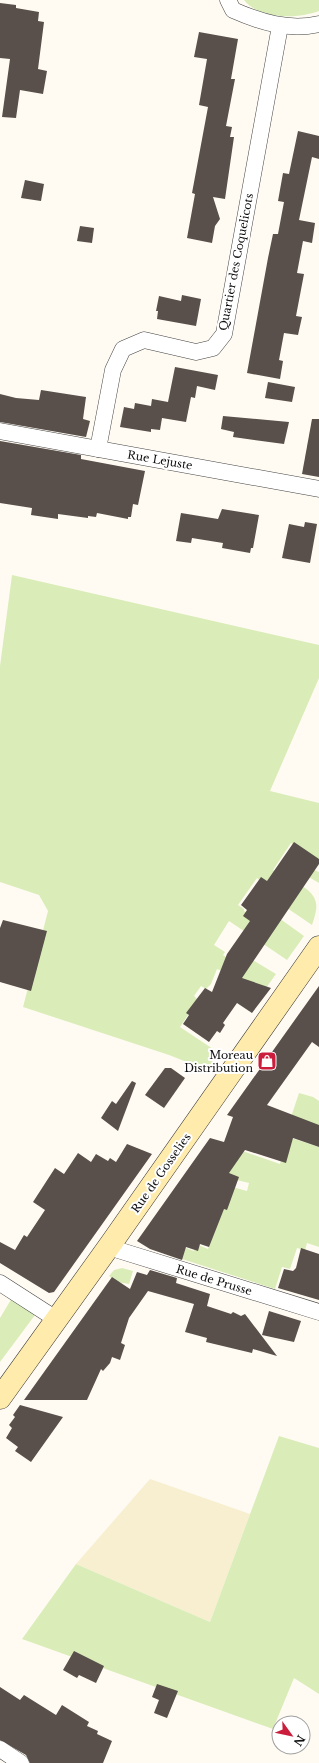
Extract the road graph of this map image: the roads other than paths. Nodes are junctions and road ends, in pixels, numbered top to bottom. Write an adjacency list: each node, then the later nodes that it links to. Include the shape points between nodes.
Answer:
1 (228, 0): 3 (street, via 233,10)
2 (319, 24): 3 (street, via 306,27)
3 (280, 26): 5 (street, Quartier des Coquelicots, via 224,334 213,348 196,352 144,340 123,349 113,370)
4 (0, 431): 5 (street, Rue Lejuste)
5 (98, 449): 6 (street, Rue Lejuste)
6 (319, 488)
7 (319, 947): 8 (main road, Rue de Gosselies)
8 (110, 1245): 10 (street, Rue de Prusse, via 118,1250); 11 (main road, Rue de Gosselies)
9 (0, 1283): 11 (street)
10 (319, 1312)
11 (56, 1319): 12 (main road, Rue de Gosselies)
12 (0, 1398)
13 (0, 1749): 14 (street)
14 (21, 1763)

